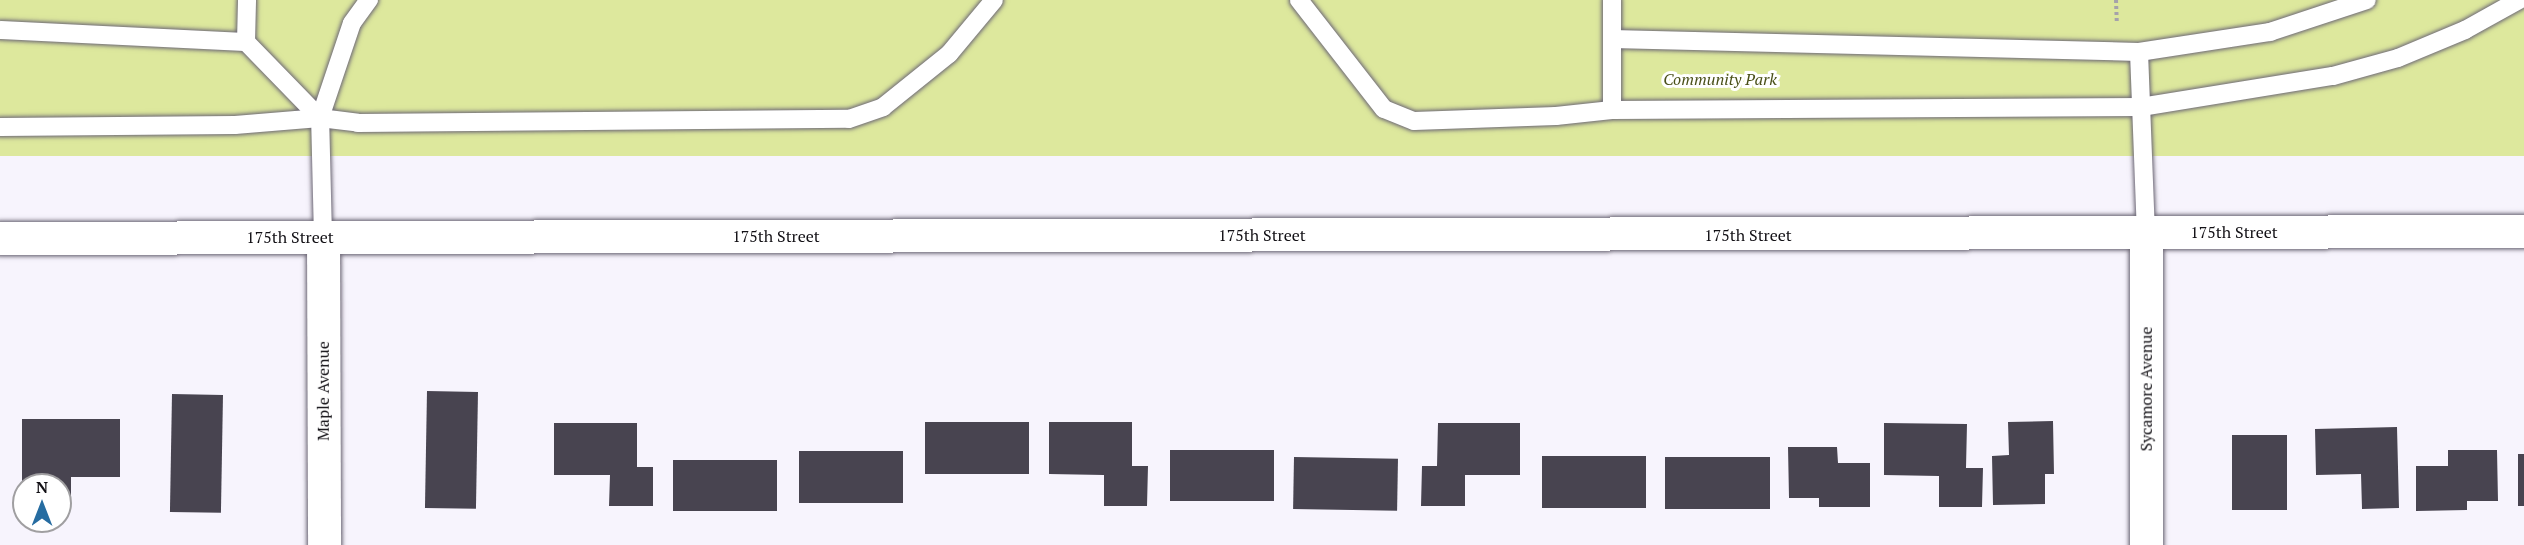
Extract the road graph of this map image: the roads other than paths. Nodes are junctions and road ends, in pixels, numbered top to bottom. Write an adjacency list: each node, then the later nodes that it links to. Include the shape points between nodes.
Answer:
1 (247, 0): 10 (lane)
2 (369, 0): 14 (lane, via 352,23)
3 (994, 0): 14 (lane, via 949,54 883,107 849,119 358,123)
4 (1299, 0): 13 (lane, via 1384,109 1400,118 1414,121 1544,117)
5 (1612, 0): 9 (lane)
6 (2367, 0): 11 (lane, via 2270,32)
7 (2516, 1): 12 (lane, via 2465,30 2398,58 2333,76)
8 (0, 30): 10 (lane)
9 (1612, 39): 11 (lane); 13 (lane)
10 (246, 42): 14 (lane)
11 (2139, 52): 12 (lane)
12 (2141, 107): 13 (lane); 17 (lane)
13 (1612, 110)
14 (320, 118): 15 (lane, via 235,126); 18 (lane)
15 (0, 127)
16 (2524, 231): 17 (main road, 175th Street)
17 (2146, 233): 18 (main road, 175th Street); 21 (main road, Sycamore Avenue)
18 (323, 237): 19 (main road, 175th Street); 20 (main road, Maple Avenue)
19 (0, 238)
20 (324, 545)
21 (2146, 545)

